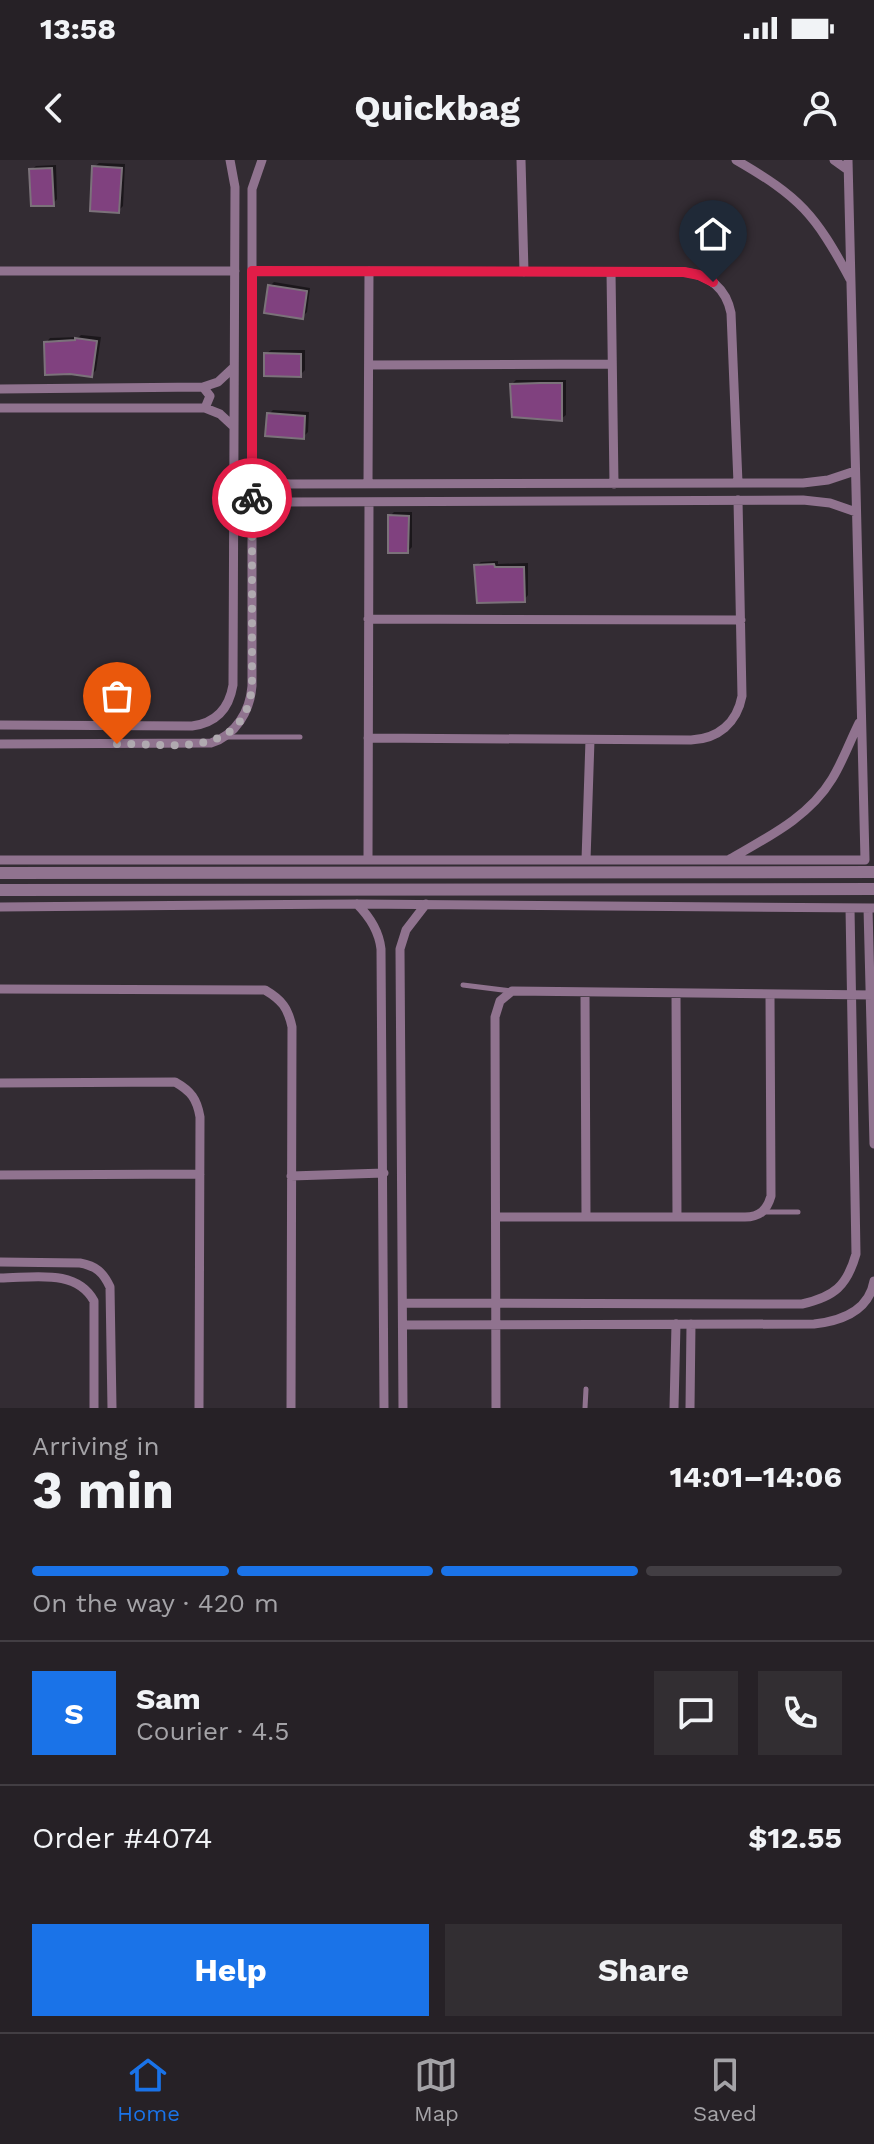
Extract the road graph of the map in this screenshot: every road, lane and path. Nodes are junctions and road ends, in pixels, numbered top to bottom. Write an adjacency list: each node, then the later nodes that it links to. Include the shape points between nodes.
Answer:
1 (230, 160): 7 (street)
2 (262, 160): 8 (street)
3 (521, 160): 13 (street)
4 (736, 160): 15 (street, via 806,209)
5 (834, 160): 6 (street)
6 (848, 165): 15 (street)
7 (235, 187): 8 (street); 10 (street)
8 (252, 189): 11 (street)
9 (0, 271): 10 (street)
10 (235, 271): 18 (street)
11 (252, 271): 12 (street); 25 (street)
12 (369, 271): 13 (street); 17 (street)
13 (524, 272): 14 (street)
14 (611, 272): 16 (street); 27 (street, via 692,273 723,292 732,320)
15 (851, 281): 24 (street)
16 (612, 364): 17 (street); 29 (street)
17 (369, 365): 28 (street)
18 (234, 367): 19 (street); 23 (street)
19 (203, 387): 20 (street); 22 (street, via 210,396)
20 (0, 389)
21 (0, 408): 22 (street)
22 (205, 408): 23 (street)
23 (234, 427): 38 (street, via 233,685 226,707 215,719 192,726)
24 (855, 471): 27 (street, via 816,482); 33 (street)
25 (252, 474): 26 (street); 34 (street)
26 (280, 483): 28 (street); 31 (street, via 276,495)
27 (738, 483): 29 (street)
28 (368, 484): 29 (street)
29 (614, 484)
30 (738, 500): 32 (street); 33 (street, via 817,501); 36 (street)
31 (281, 502): 32 (street); 34 (street)
32 (369, 502): 35 (street)
33 (856, 512): 37 (street)
34 (252, 518): 39 (street, via 251,695 242,719)
35 (368, 619): 36 (street); 41 (street)
36 (741, 620): 42 (street, via 742,696 735,718 724,729 700,740)
37 (861, 720): 47 (street, via 833,778 816,799 785,827); 49 (street)
38 (0, 725)
39 (224, 737): 40 (lane); 43 (street, via 204,743)
40 (300, 737)
41 (368, 738): 42 (street); 45 (street)
42 (590, 740): 46 (street)
43 (0, 744)
44 (0, 860): 45 (street)
45 (368, 860): 48 (street)
46 (586, 860): 47 (street); 48 (street)
47 (728, 860): 49 (street)
48 (516, 866): 49 (street); 50 (street)
49 (868, 868): 52 (street)
50 (0, 873)
51 (0, 890): 52 (street)
52 (870, 890)
53 (357, 904): 54 (street); 55 (street); 59 (street, via 380,940)
54 (426, 904): 56 (street); 58 (street, via 403,939)
55 (0, 907)
56 (850, 908): 57 (street); 66 (street)
57 (871, 908): 67 (street)
58 (401, 982): 59 (street); 82 (street)
59 (382, 984): 70 (street)
60 (463, 985): 62 (lane)
61 (0, 989): 73 (street, via 265,990 279,998 292,1027)
62 (512, 991): 63 (street); 76 (street, via 500,1001 495,1017)
63 (585, 992): 64 (street); 77 (street)
64 (676, 993): 65 (street); 78 (street)
65 (770, 994): 66 (street); 74 (street, via 771,1196)
66 (852, 994): 67 (street); 83 (street, via 856,1254 851,1273 838,1289 802,1304)
67 (872, 995): 69 (street)
68 (0, 1083): 71 (street, via 175,1082 189,1089 197,1102)
69 (874, 1144)
70 (384, 1173): 73 (street); 93 (street)
71 (200, 1174): 72 (street); 91 (street)
72 (0, 1175)
73 (291, 1176): 92 (street)
74 (763, 1212): 75 (lane); 78 (street, via 754,1217)
75 (798, 1212)
76 (496, 1217): 77 (street); 83 (street)
77 (586, 1217): 78 (street)
78 (677, 1217)
79 (0, 1262): 90 (street, via 80,1263 104,1274 110,1287)
80 (0, 1278): 89 (street, via 62,1278 88,1289 94,1301)
81 (874, 1281): 85 (street, via 859,1309 839,1321)
82 (403, 1303): 83 (street); 86 (street)
83 (496, 1303): 87 (street)
84 (676, 1324): 85 (street); 87 (street); 97 (street)
85 (691, 1324): 98 (street)
86 (403, 1325): 87 (street); 94 (street)
87 (496, 1325): 95 (street)
88 (586, 1389): 96 (lane)
89 (94, 1408)
90 (112, 1408)
91 (199, 1408)
92 (291, 1408)
93 (384, 1408)
94 (403, 1408)
95 (496, 1408)
96 (585, 1408)
97 (674, 1408)
98 (690, 1408)

